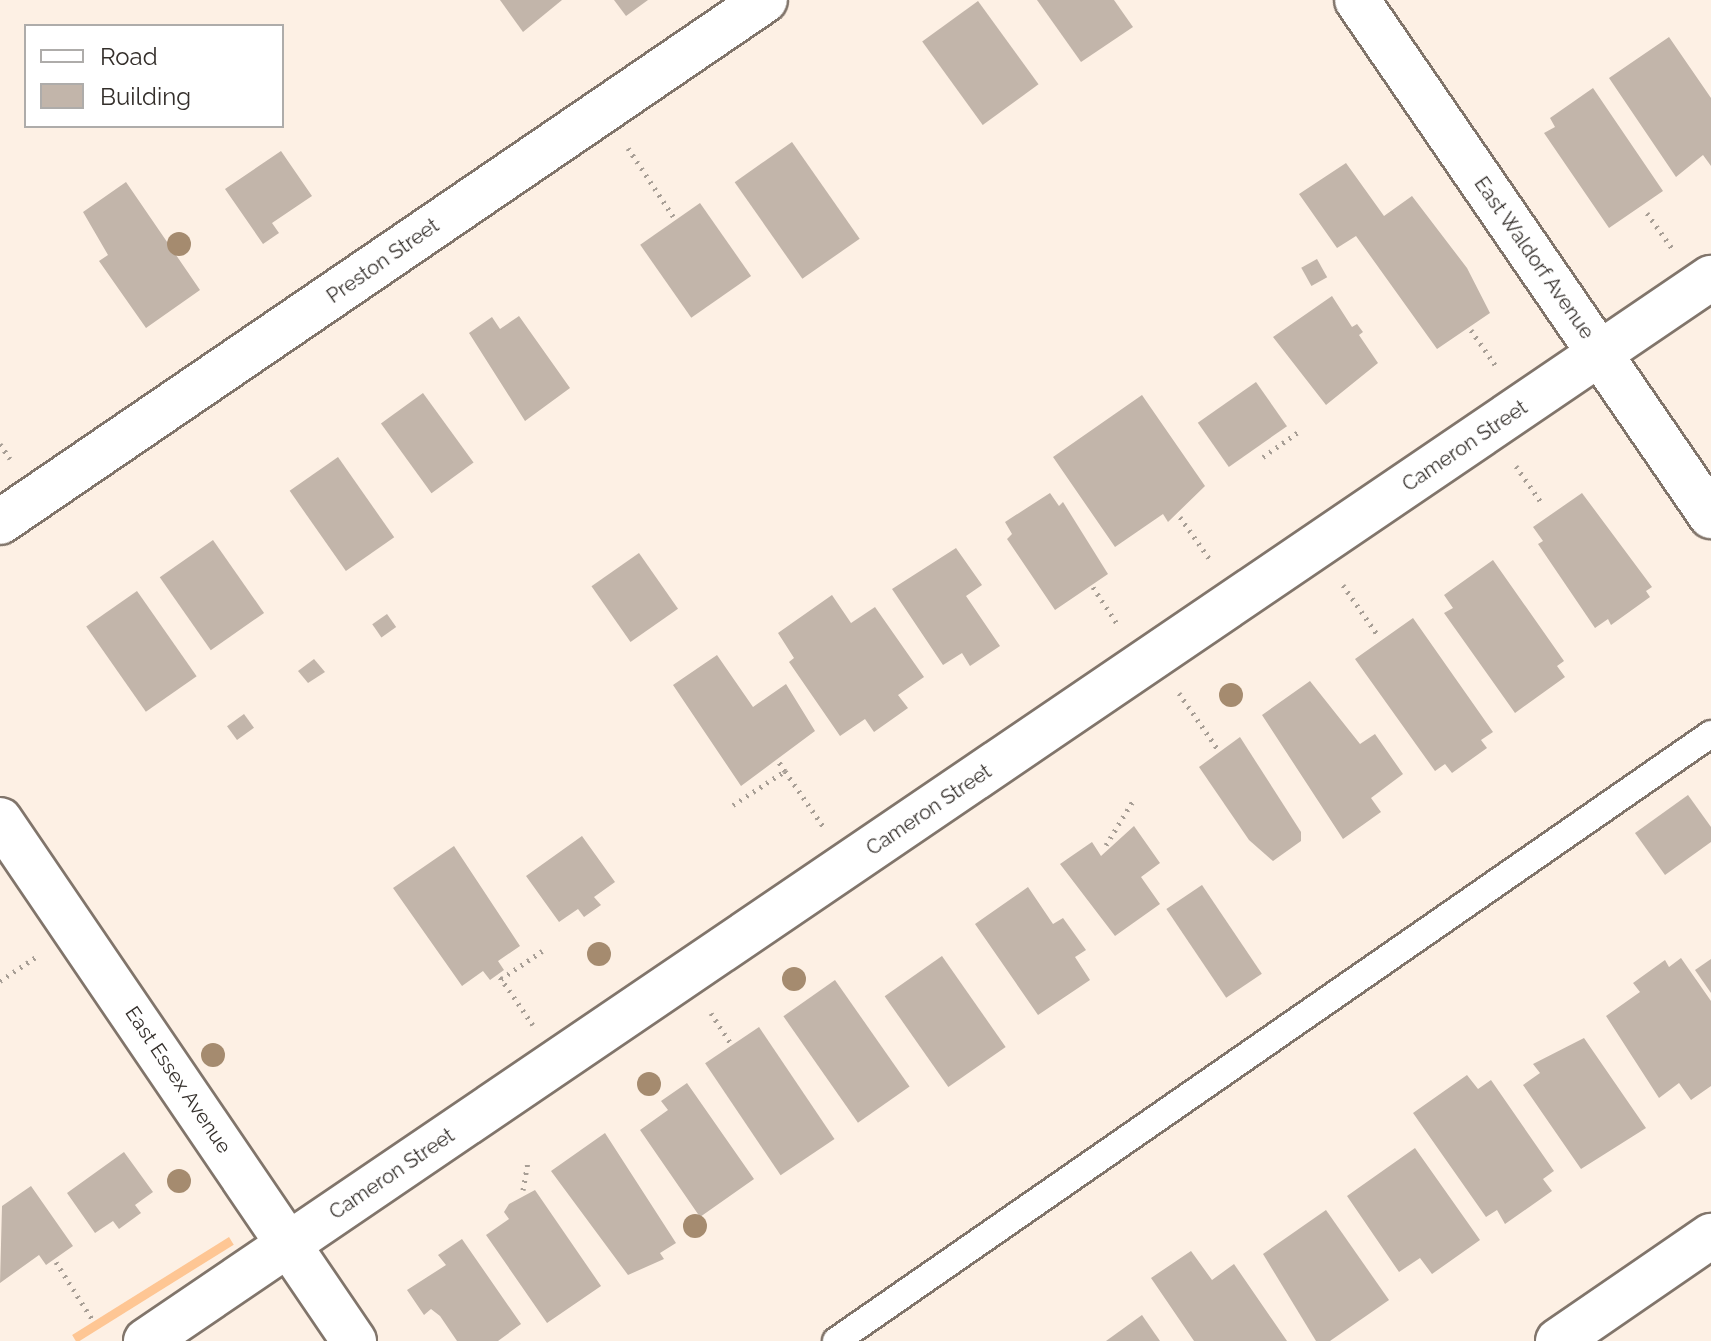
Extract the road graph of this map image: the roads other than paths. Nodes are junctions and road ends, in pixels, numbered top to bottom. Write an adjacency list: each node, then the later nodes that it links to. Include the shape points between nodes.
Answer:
1 (765, 0): 6 (street, Preston Street)
2 (1357, 0): 4 (street, East Waldorf Avenue)
3 (1696, 268): 4 (street, Cameron Street)
4 (1600, 353): 5 (street, East Waldorf Avenue); 10 (street, Cameron Street)
5 (1711, 516)
6 (0, 522)
7 (1711, 734): 13 (lane)
8 (0, 820): 10 (street, East Essex Avenue)
9 (1711, 1236): 14 (street)
10 (288, 1244): 11 (street, Cameron Street); 12 (street, East Essex Avenue)
11 (146, 1341)
12 (354, 1341)
13 (836, 1341)
14 (1558, 1341)

